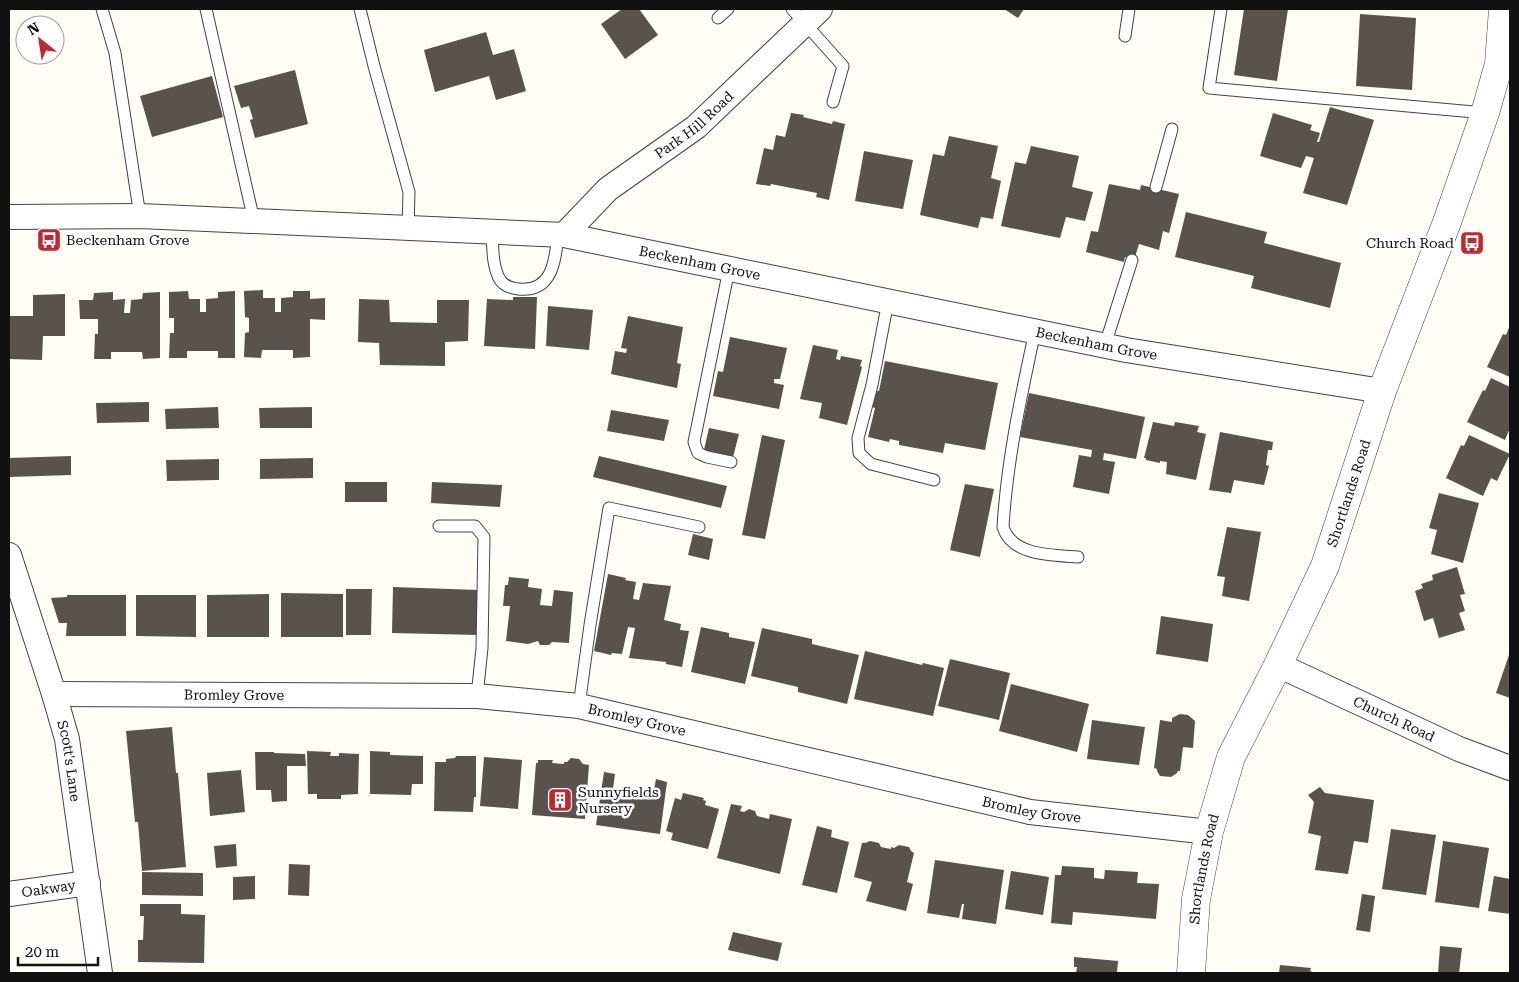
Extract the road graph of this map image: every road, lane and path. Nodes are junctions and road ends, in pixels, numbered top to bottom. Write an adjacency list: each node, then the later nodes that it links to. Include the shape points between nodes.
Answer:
1 (102, 9): 16 (lane, via 115,53)
2 (206, 9): 17 (lane)
3 (360, 9): 18 (lane, via 409,192)
4 (728, 9): 9 (lane)
5 (1129, 9): 10 (lane)
6 (1222, 9): 12 (lane, via 1209,88)
7 (1503, 9): 12 (street, Shortlands Road, via 1499,64)
8 (806, 13): 11 (lane, via 842,66); 20 (street, Park Hill Road, via 696,127 608,189)
9 (718, 18)
10 (1125, 36)
11 (833, 102)
12 (1485, 113): 26 (street, Shortlands Road)
13 (1172, 129): 14 (lane)
14 (1156, 187)
15 (9, 216): 16 (street, Beckenham Grove)
16 (140, 216): 17 (street, Beckenham Grove)
17 (254, 221): 18 (street, Beckenham Grove)
18 (408, 228): 19 (street, Beckenham Grove)
19 (492, 232): 20 (street, Beckenham Grove); 20 (lane, via 494,261 500,280 505,286 528,290 546,281 552,271)
20 (561, 235): 22 (street, Beckenham Grove)
21 (1132, 260): 25 (lane)
22 (729, 268): 23 (street, Beckenham Grove); 27 (lane, via 694,442 698,453)
23 (888, 301): 24 (street, Beckenham Grove); 28 (lane, via 858,438 859,453 871,464)
24 (1035, 330): 25 (street, Beckenham Grove); 32 (lane, via 1008,467 1003,527 1006,536 1023,549)
25 (1106, 346): 26 (street, Beckenham Grove)
26 (1382, 391): 33 (street, Shortlands Road, via 1325,566)
27 (731, 462)
28 (934, 480)
29 (439, 526): 35 (lane, via 475,526 484,537)
30 (699, 527): 36 (lane, via 609,508)
31 (9, 555): 34 (street, Scott's Lane)
32 (1078, 557)
33 (1278, 665): 37 (street, Church Road); 38 (street, Shortlands Road, via 1231,757)
34 (54, 694): 35 (street, Bromley Grove); 39 (street, Scott's Lane, via 66,739)
35 (478, 696): 36 (street, Bromley Grove)
36 (579, 706): 38 (street, Bromley Grove, via 1030,812)
37 (1510, 768)
38 (1209, 832): 42 (street, Shortlands Road, via 1196,898)
39 (88, 883): 40 (street, Oakway); 41 (street, Scott's Lane)
40 (9, 894)
41 (100, 973)
42 (1191, 973)

